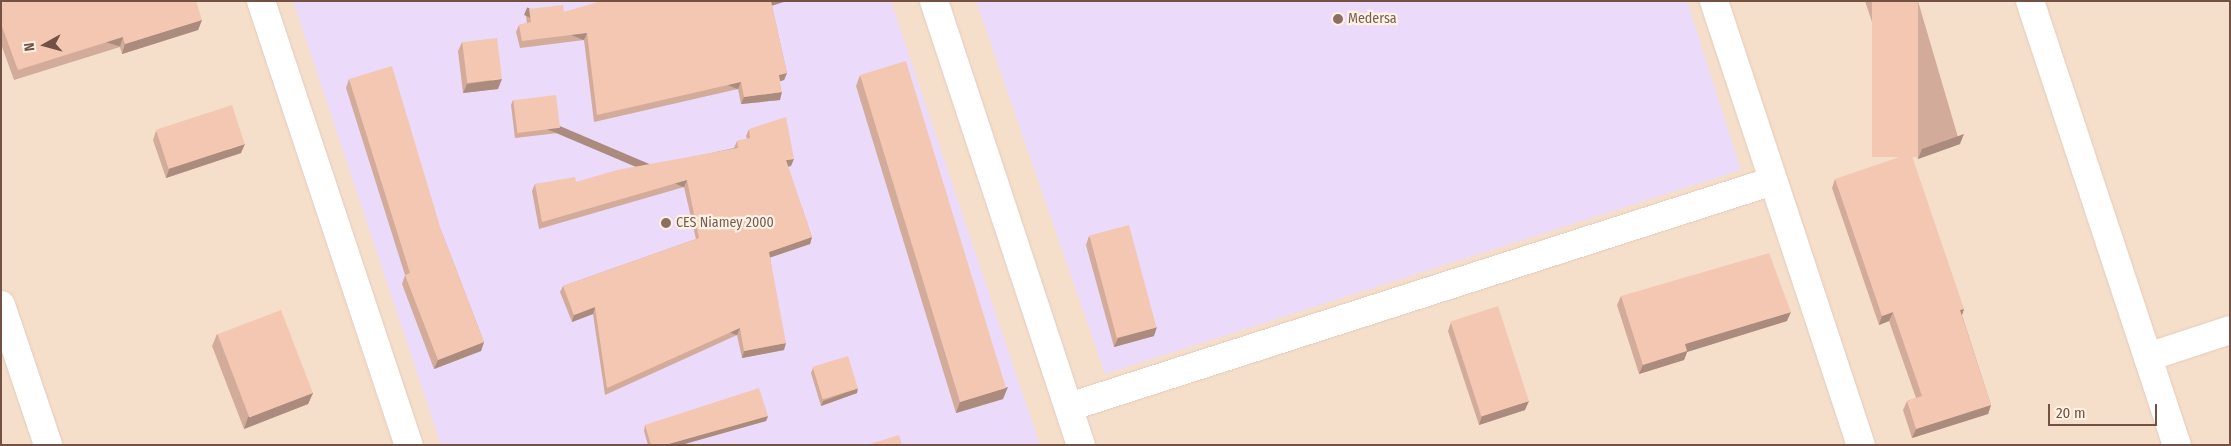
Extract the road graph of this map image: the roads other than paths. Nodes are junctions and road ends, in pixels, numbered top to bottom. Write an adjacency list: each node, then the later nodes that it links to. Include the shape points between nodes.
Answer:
1 (261, 1): 12 (street)
2 (934, 1): 9 (street)
3 (1714, 1): 5 (street)
4 (2030, 1): 8 (street)
5 (1773, 181): 9 (street); 10 (street)
6 (1, 305): 11 (street)
7 (2230, 330): 8 (street)
8 (2148, 357): 14 (street)
9 (1069, 407): 13 (street)
10 (1854, 443)
11 (48, 445)
12 (409, 445)
13 (1081, 445)
14 (2177, 445)

